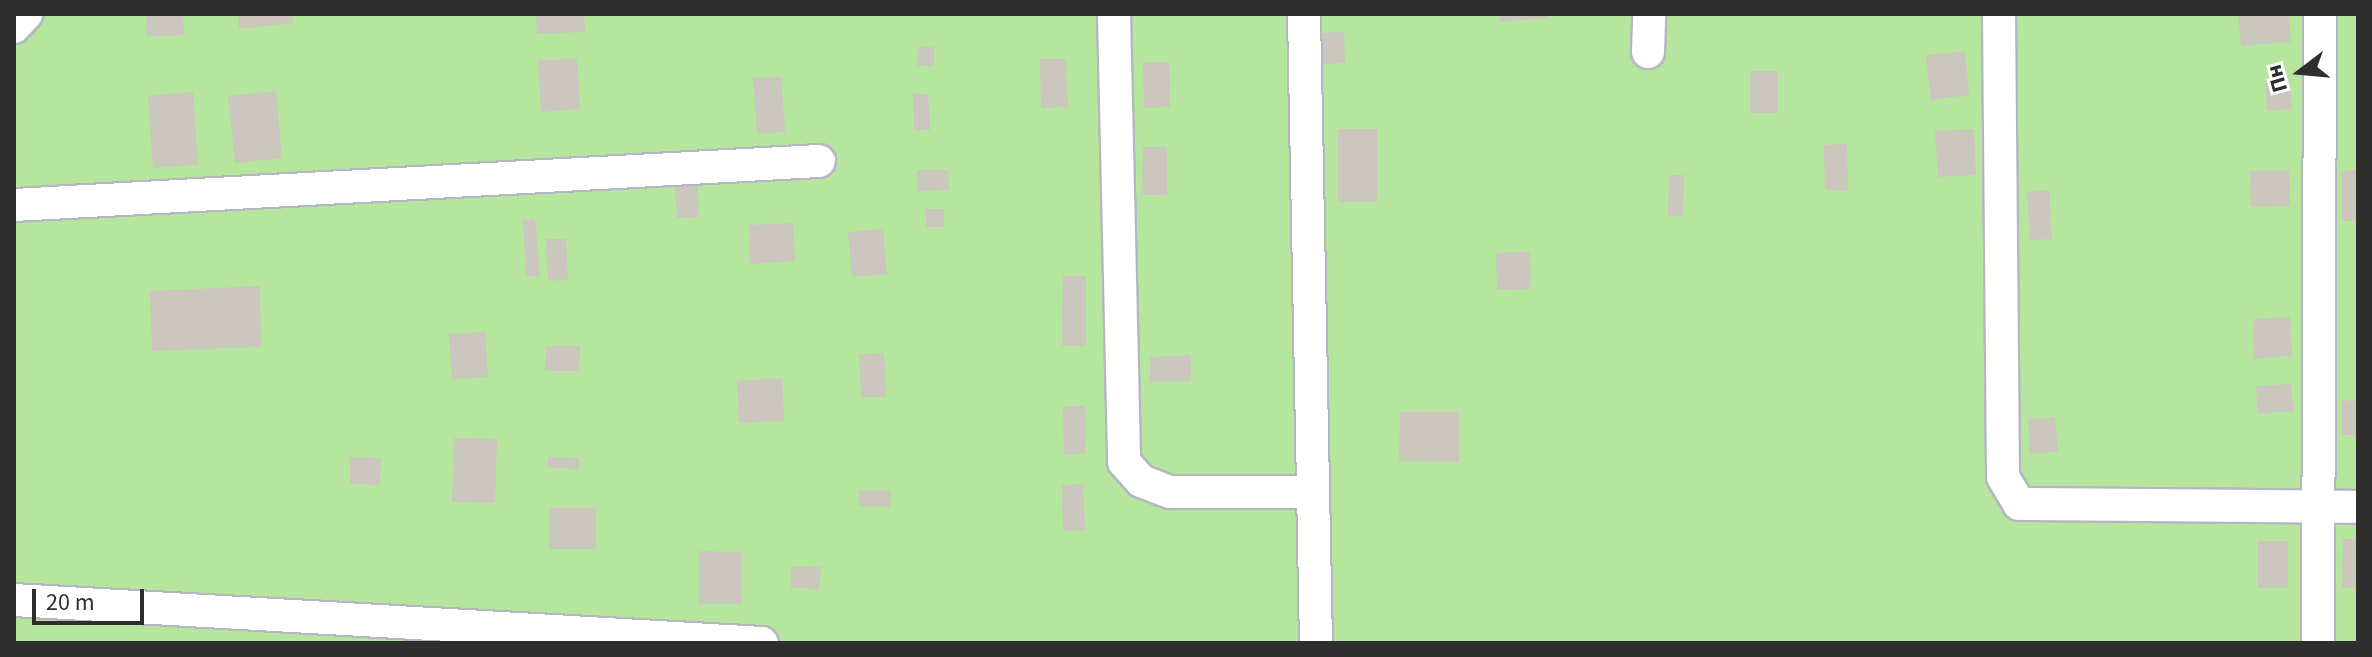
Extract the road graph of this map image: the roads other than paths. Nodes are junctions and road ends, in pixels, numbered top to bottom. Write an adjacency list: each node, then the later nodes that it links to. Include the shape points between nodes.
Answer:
1 (26, 14): 7 (street)
2 (1114, 14): 11 (street, via 1124,462 1141,481 1170,492)
3 (1304, 14): 11 (street)
4 (1649, 14): 8 (street)
5 (1999, 14): 12 (street, via 2003,477 2019,504)
6 (2320, 14): 12 (street)
7 (14, 27)
8 (1648, 52)
9 (819, 161): 10 (street)
10 (14, 205)
11 (1312, 492): 16 (street)
12 (2319, 506): 13 (street); 17 (street)
13 (2358, 507)
14 (14, 600): 15 (street)
15 (762, 643)
16 (1316, 643)
17 (2318, 643)

